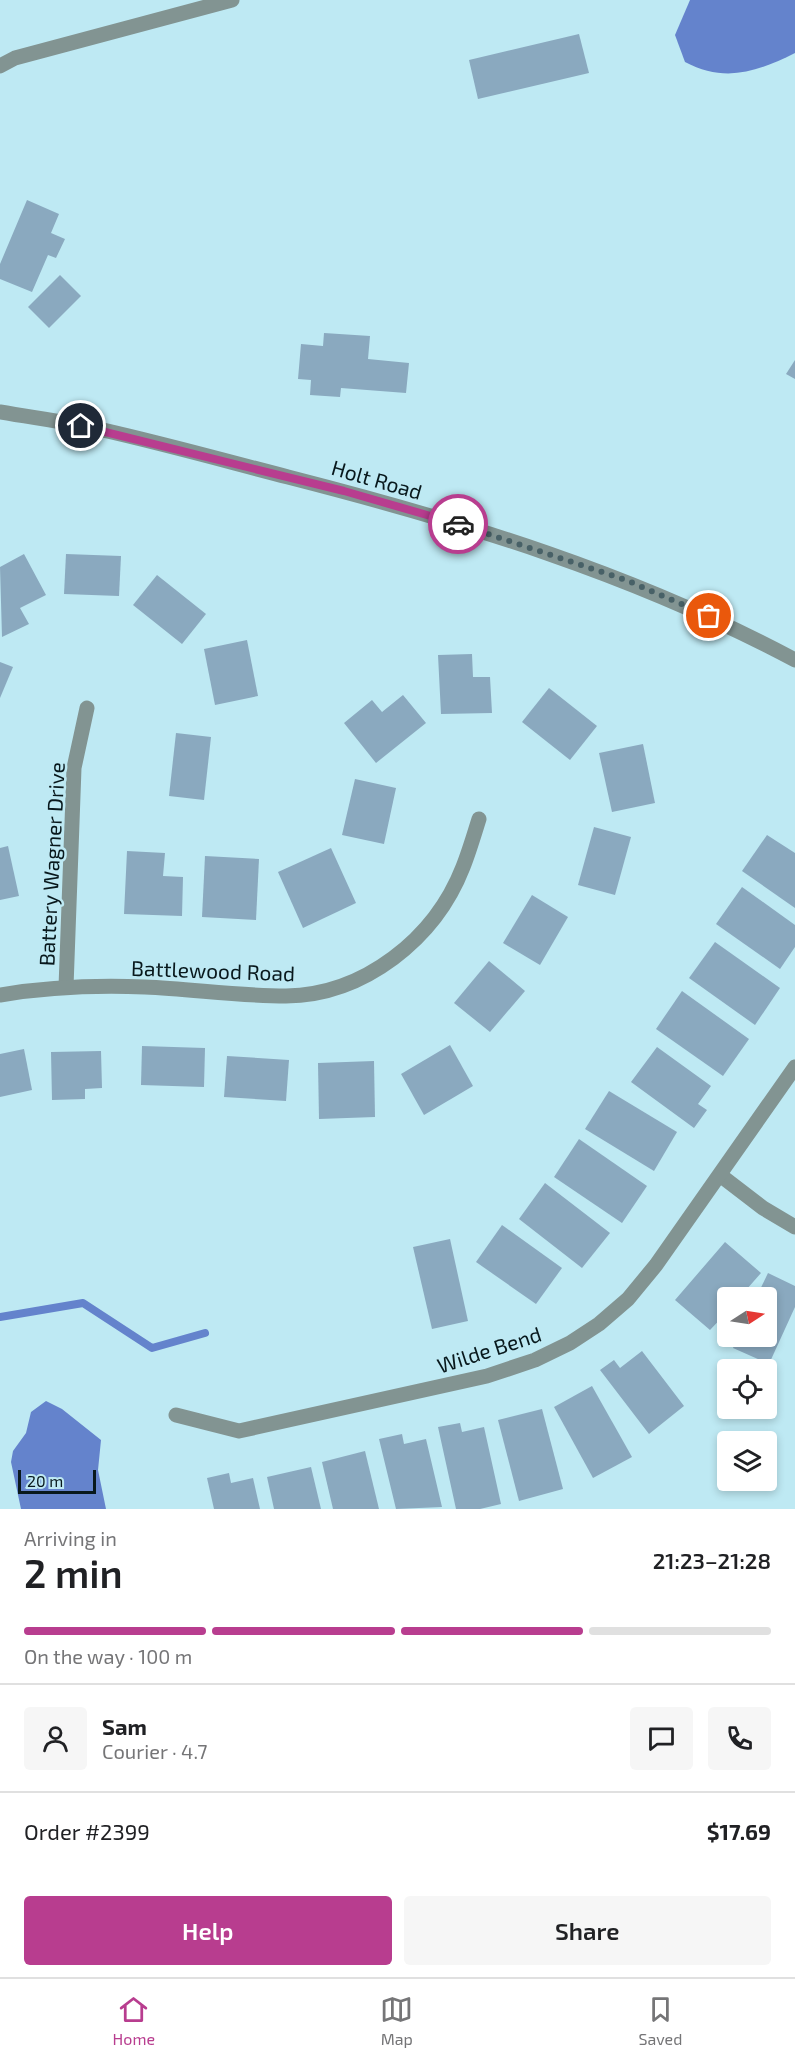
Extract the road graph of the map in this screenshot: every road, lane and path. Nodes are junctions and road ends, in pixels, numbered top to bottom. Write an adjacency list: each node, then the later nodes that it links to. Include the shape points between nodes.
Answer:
1 (232, 0): 2 (street, via 15,58)
2 (0, 66)
3 (0, 412): 4 (street, Holt Road, via 102,429 452,522 626,580 730,625)
4 (795, 660)
5 (87, 708): 7 (street, Battery Wagner Drive, via 74,768)
6 (478, 819): 7 (street, Battlewood Road, via 463,869 435,917 389,963 363,978 312,994 286,996 145,987)
7 (66, 987): 8 (street, Battlewood Road)
8 (0, 995)
9 (795, 1067): 10 (street, Wilde Bend)
10 (720, 1175): 11 (street); 12 (street, Wilde Bend, via 627,1299 570,1343 535,1360 441,1387 239,1431)
11 (795, 1227)
12 (176, 1415)

